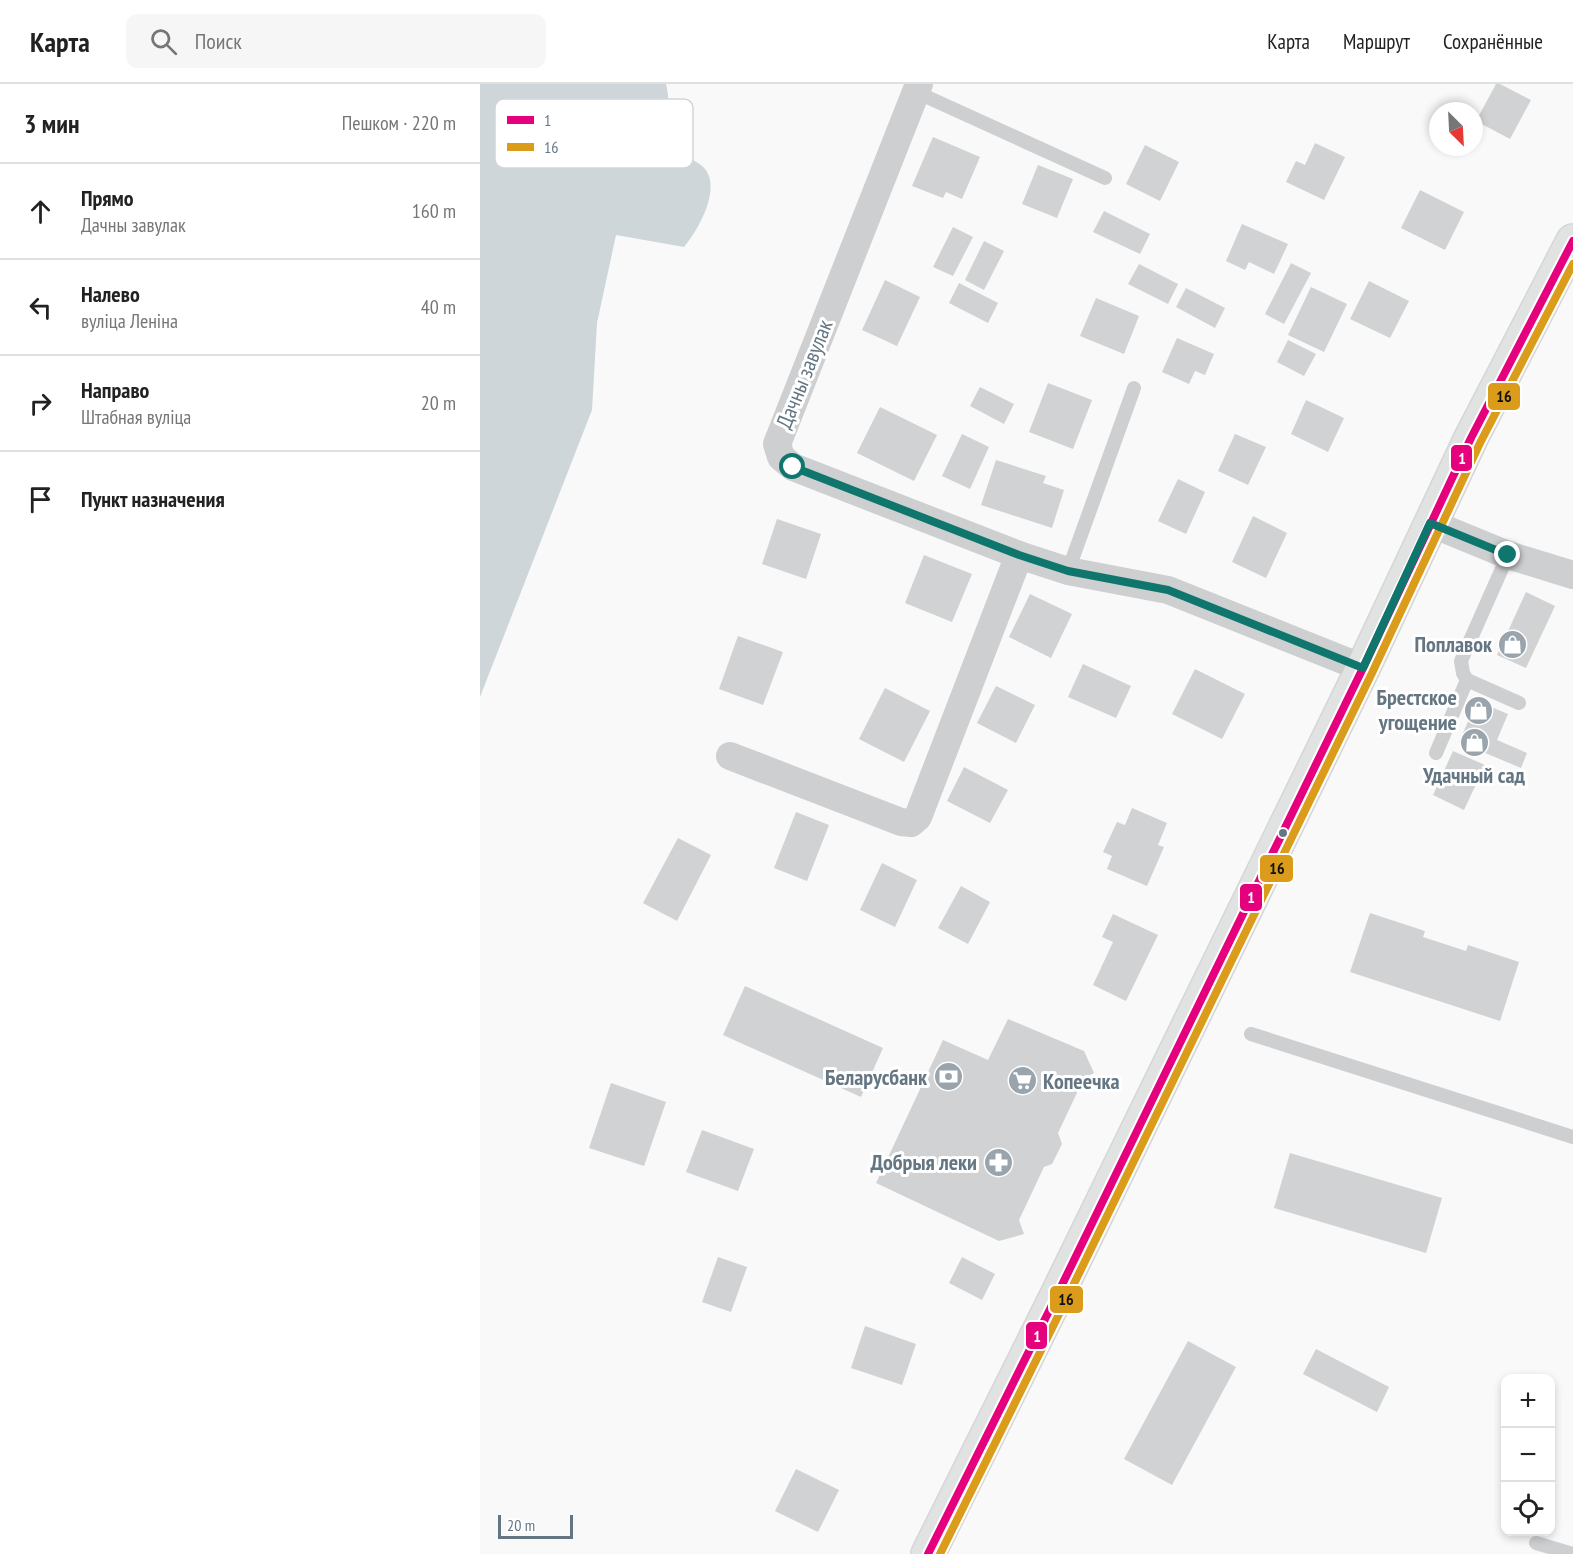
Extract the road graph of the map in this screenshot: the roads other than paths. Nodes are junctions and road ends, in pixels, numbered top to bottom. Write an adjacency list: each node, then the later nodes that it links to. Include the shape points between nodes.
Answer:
1 (918, 88): 2 (lane); 6 (street, Дачны завулак, via 777,444 781,458 793,467)
2 (1105, 178)
3 (1573, 241): 5 (main road)
4 (1134, 388): 8 (lane)
5 (1430, 523): 7 (street); 10 (main road)
6 (1019, 555): 8 (street, Дачны завулак); 14 (street, via 918,817 911,823)
7 (1508, 555): 9 (street); 11 (lane, via 1461,661)
8 (1068, 571): 10 (street, Дачны завулак, via 1168,590)
9 (1573, 575)
10 (1363, 668): 18 (main road)
11 (1467, 680): 12 (lane); 13 (lane)
12 (1519, 704)
13 (1436, 753)
14 (730, 756)
15 (1251, 1034): 16 (lane)
16 (1573, 1137)
17 (1536, 1543): 19 (lane)
18 (928, 1554)
19 (1573, 1554)

